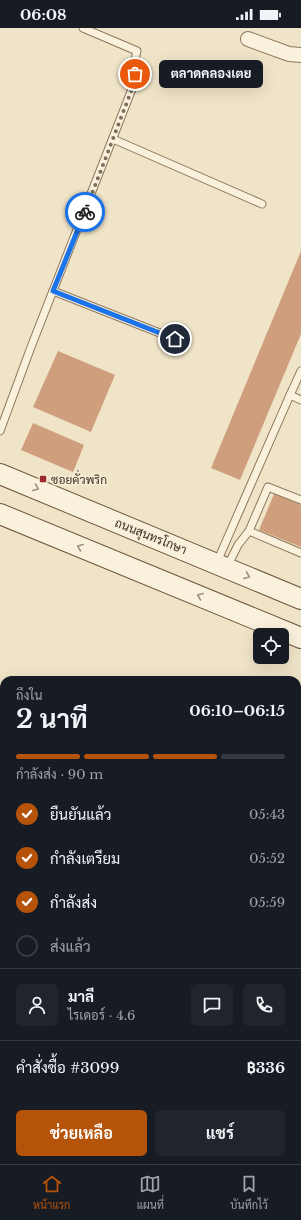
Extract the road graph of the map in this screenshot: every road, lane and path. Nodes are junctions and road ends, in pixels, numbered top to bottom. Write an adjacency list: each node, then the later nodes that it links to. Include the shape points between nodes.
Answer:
1 (83, 28): 4 (lane, via 137,50 132,89)
2 (248, 39): 3 (street, via 289,54)
3 (301, 55)
4 (113, 139): 5 (lane); 6 (lane)
5 (262, 204)
6 (53, 291): 7 (lane); 11 (lane)
7 (175, 339)
8 (301, 371): 9 (lane)
9 (290, 396): 10 (lane); 17 (lane)
10 (301, 400)
11 (0, 431)
12 (0, 474): 17 (main road, ถนนสุนทรโกษา, one-way to 17)
13 (301, 500): 15 (lane, via 268,487)
14 (0, 514): 19 (main road, one-way to 14)
15 (249, 532): 16 (lane); 17 (lane)
16 (301, 553)
17 (222, 565): 18 (main road, ถนนสุนทรโกษา, one-way to 18)
18 (301, 599)
19 (301, 638)

